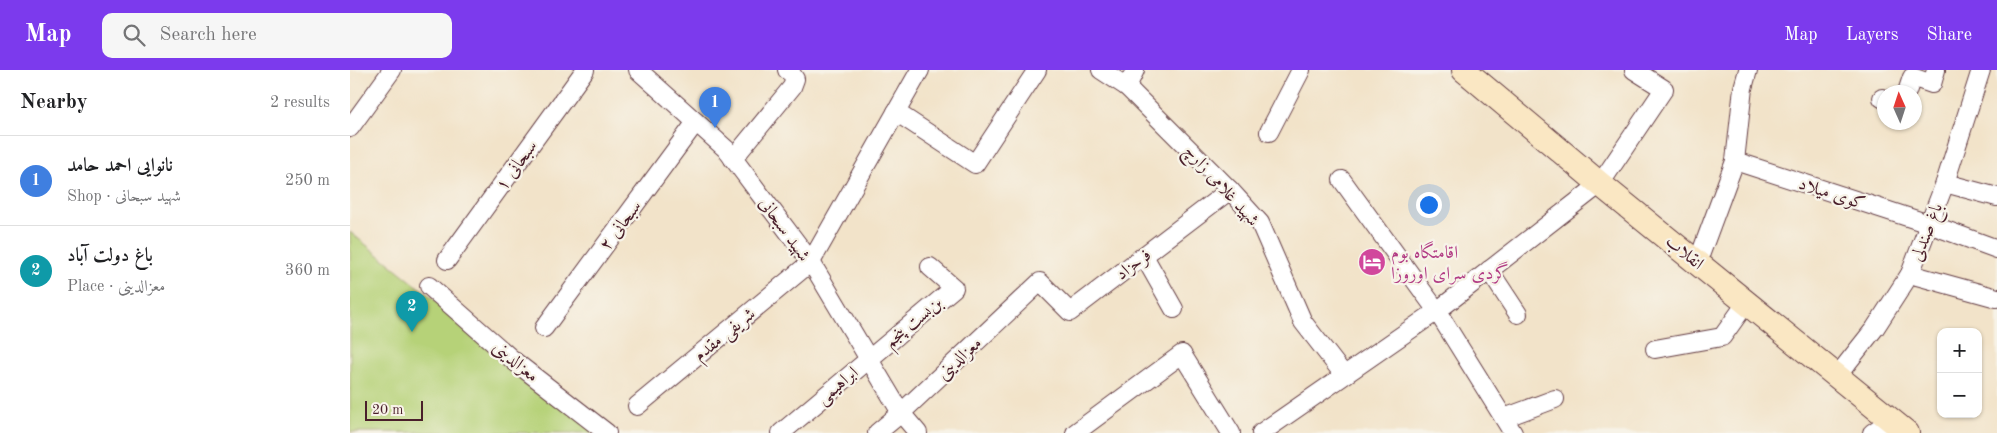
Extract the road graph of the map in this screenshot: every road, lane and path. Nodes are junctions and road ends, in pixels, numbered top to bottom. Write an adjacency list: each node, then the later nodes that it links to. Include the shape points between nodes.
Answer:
1 (392, 70): 19 (street)
2 (585, 70): 31 (street, سبحانی ۱)
3 (638, 70): 18 (street, شهید سبحانی)
4 (787, 70): 21 (street, via 794,80 792,87)
5 (920, 70): 17 (street)
6 (1037, 70): 17 (street, via 975,164)
7 (1101, 70): 16 (street, شهید غلامی زارچ)
8 (1134, 70): 16 (street)
9 (1301, 70): 20 (street)
10 (1464, 70): 24 (main road, انقلاب)
11 (1634, 70): 24 (street, via 1664,89)
12 (1748, 70): 22 (street)
13 (1936, 70): 15 (street, via 1932,84 1912,77)
14 (1981, 70): 25 (street, باغ صندلی)
15 (1909, 85)
16 (1127, 87): 26 (street, شهید غلامی زارچ)
17 (896, 112): 32 (street)
18 (696, 122): 21 (street, شهید سبحانی); 44 (street, سبحانی ۲)
19 (350, 128)
20 (1269, 132)
21 (734, 159): 32 (street, شهید سبحانی)
22 (1735, 161): 28 (street, کوی میلاد); 33 (street)
23 (1342, 180): 42 (street)
24 (1600, 184): 33 (main road, انقلاب); 35 (street)
25 (1945, 184): 27 (street); 28 (street, باغ صندلی)
26 (1230, 190): 30 (street, فرحزاد); 47 (street, شهید غلامی زارچ, via 1260,224 1303,322)
27 (1997, 197)
28 (1929, 224): 29 (street, کوی میلاد); 36 (street, باغ صندلی)
29 (1997, 249)
30 (1144, 256): 37 (street, فرحزاد, via 1070,312); 41 (street)
31 (447, 260)
32 (811, 262): 46 (street, شهید سبحانی); 50 (street, شریفی مقدم)
33 (1698, 262): 40 (main road, انقلاب)
34 (930, 267): 46 (street, بن‌بست پنجم, via 954,288)
35 (1489, 270): 42 (street); 43 (street)
36 (1910, 274): 39 (street); 48 (street, باغ صندلی, via 1875,328)
37 (1040, 282): 51 (street, معزالدینی)
38 (429, 286): 54 (street, معزالدینی, via 514,361)
39 (1997, 298)
40 (1747, 302): 45 (street, via 1722,337); 48 (main road, انقلاب)
41 (1174, 309)
42 (1437, 310): 47 (street); 52 (street)
43 (1518, 314)
44 (544, 328)
45 (1655, 349)
46 (870, 357): 51 (street, شهید سبحانی); 55 (street, ابراهیمی)
47 (1344, 375): 60 (street)
48 (1837, 376): 53 (main road, انقلاب)
49 (1555, 399): 52 (street)
50 (637, 406)
51 (902, 412): 56 (street, معزالدینی); 57 (street, شهید سبحانی)
52 (1504, 418): 61 (street)
53 (1890, 429)
54 (607, 433)
55 (781, 433)
56 (877, 433)
57 (918, 433)
58 (1075, 433): 59 (street, via 1182,354)
59 (1231, 433)
60 (1261, 433)
61 (1513, 433)

